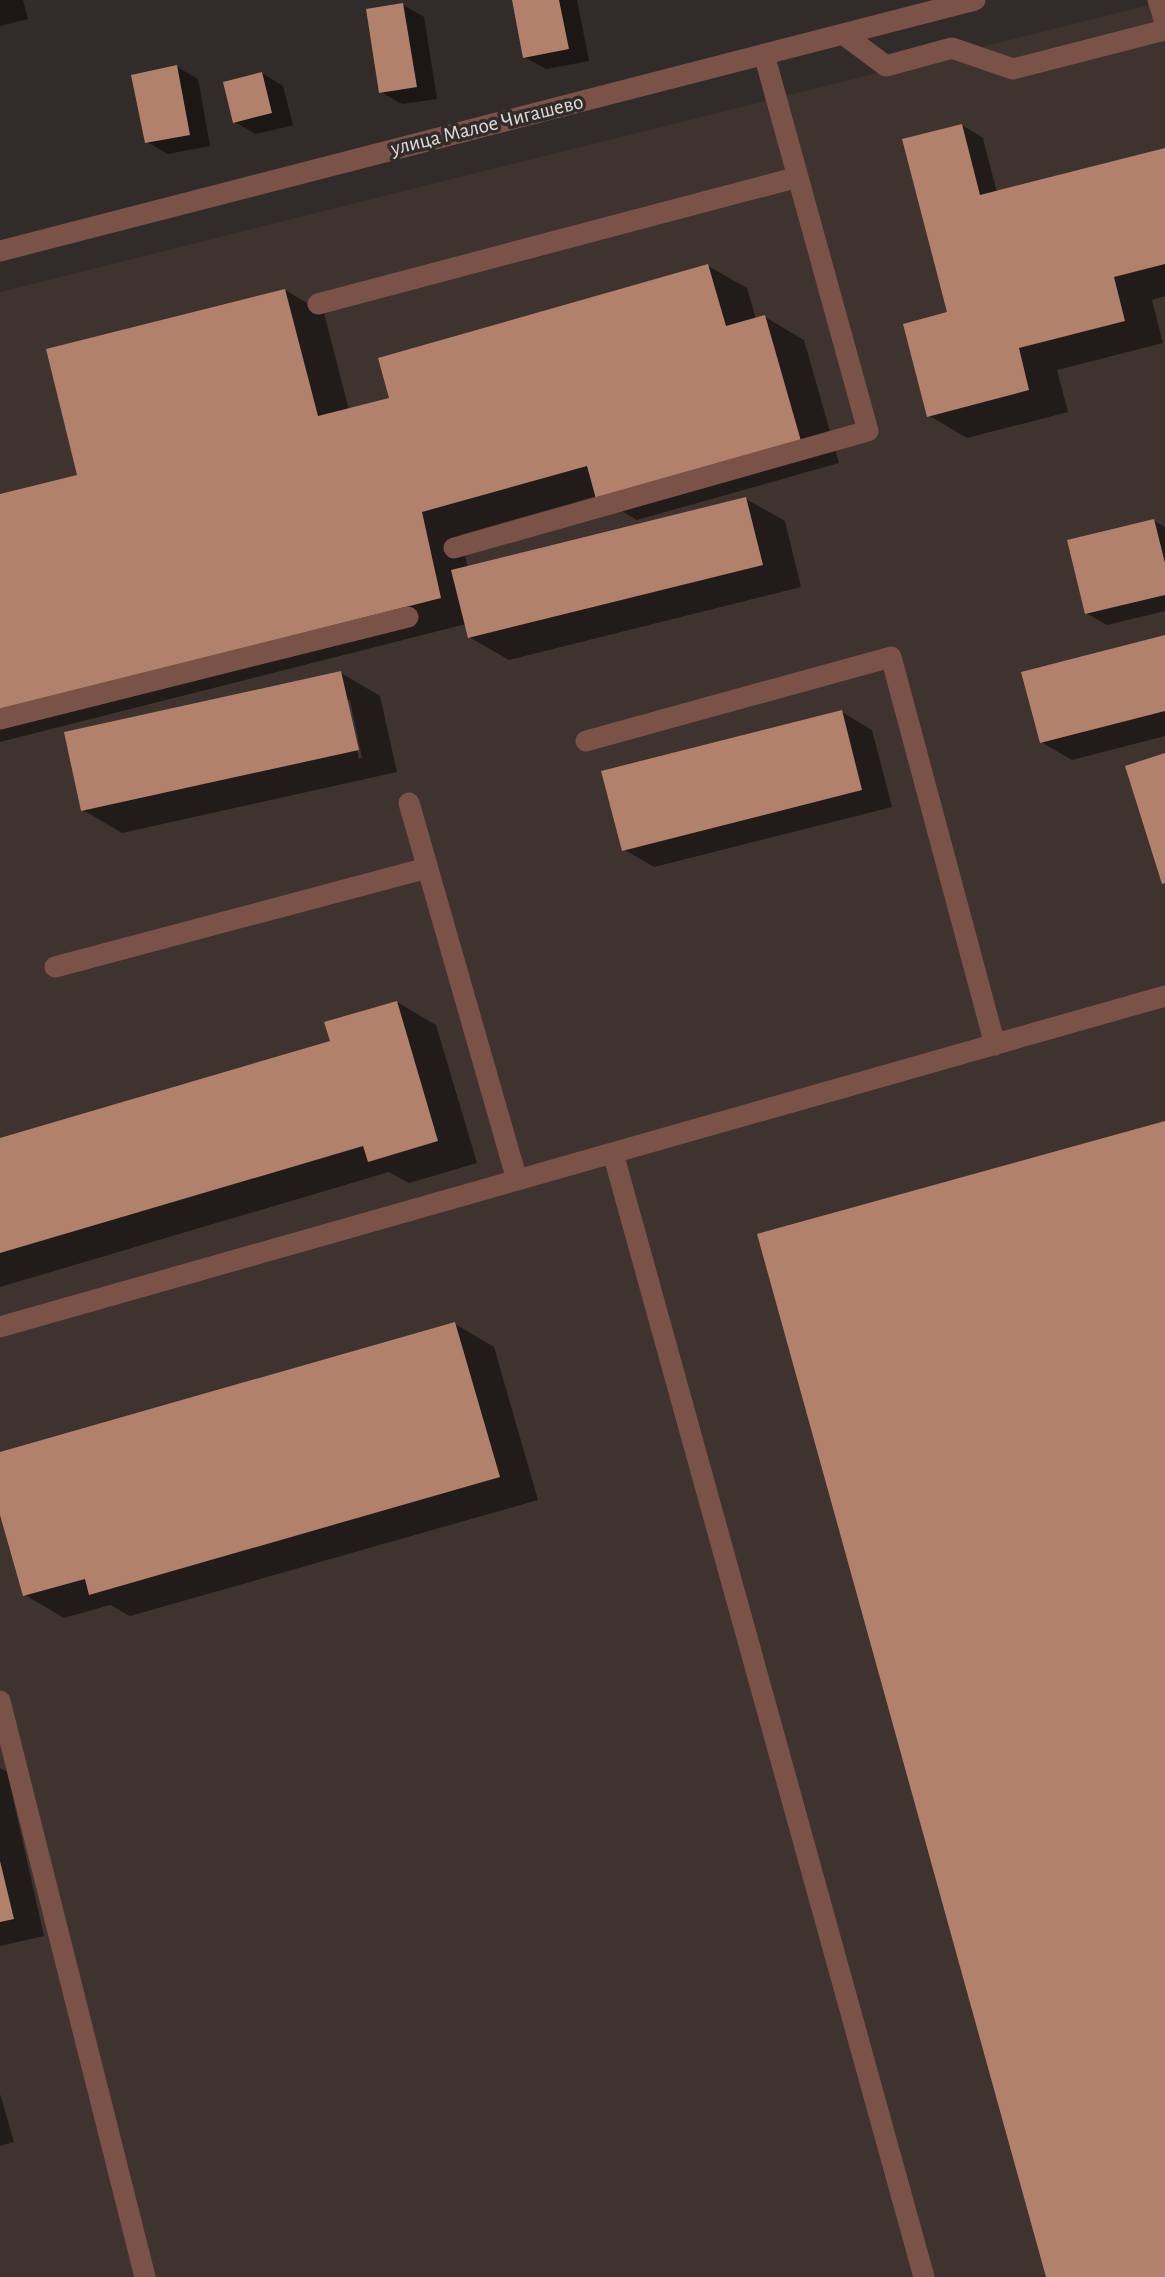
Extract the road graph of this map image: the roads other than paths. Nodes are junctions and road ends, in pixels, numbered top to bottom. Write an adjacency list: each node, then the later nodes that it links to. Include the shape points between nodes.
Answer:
1 (975, 0): 3 (street, улица Малое Чигашево)
2 (1158, 0): 4 (street)
3 (899, 9): 6 (street, улица Малое Чигашево)
4 (1165, 22)
5 (1165, 30): 6 (street, via 1013,69 952,48 886,66)
6 (843, 34): 7 (street, улица Малое Чигашево)
7 (764, 54): 8 (street); 9 (street, улица Малое Чигашево)
8 (798, 177): 10 (street); 11 (street, via 868,431)
9 (0, 251)
10 (318, 304)
11 (454, 548)
12 (408, 617): 13 (street)
13 (0, 719)
14 (586, 741): 19 (street, via 891,657)
15 (409, 803): 16 (street)
16 (427, 868): 17 (street); 21 (street)
17 (55, 967)
18 (1165, 996): 19 (street)
19 (995, 1045): 20 (street)
20 (613, 1153): 21 (street); 25 (street)
21 (517, 1180): 22 (street)
22 (0, 1326)
23 (0, 1701): 24 (street)
24 (145, 2277)
25 (924, 2277)

